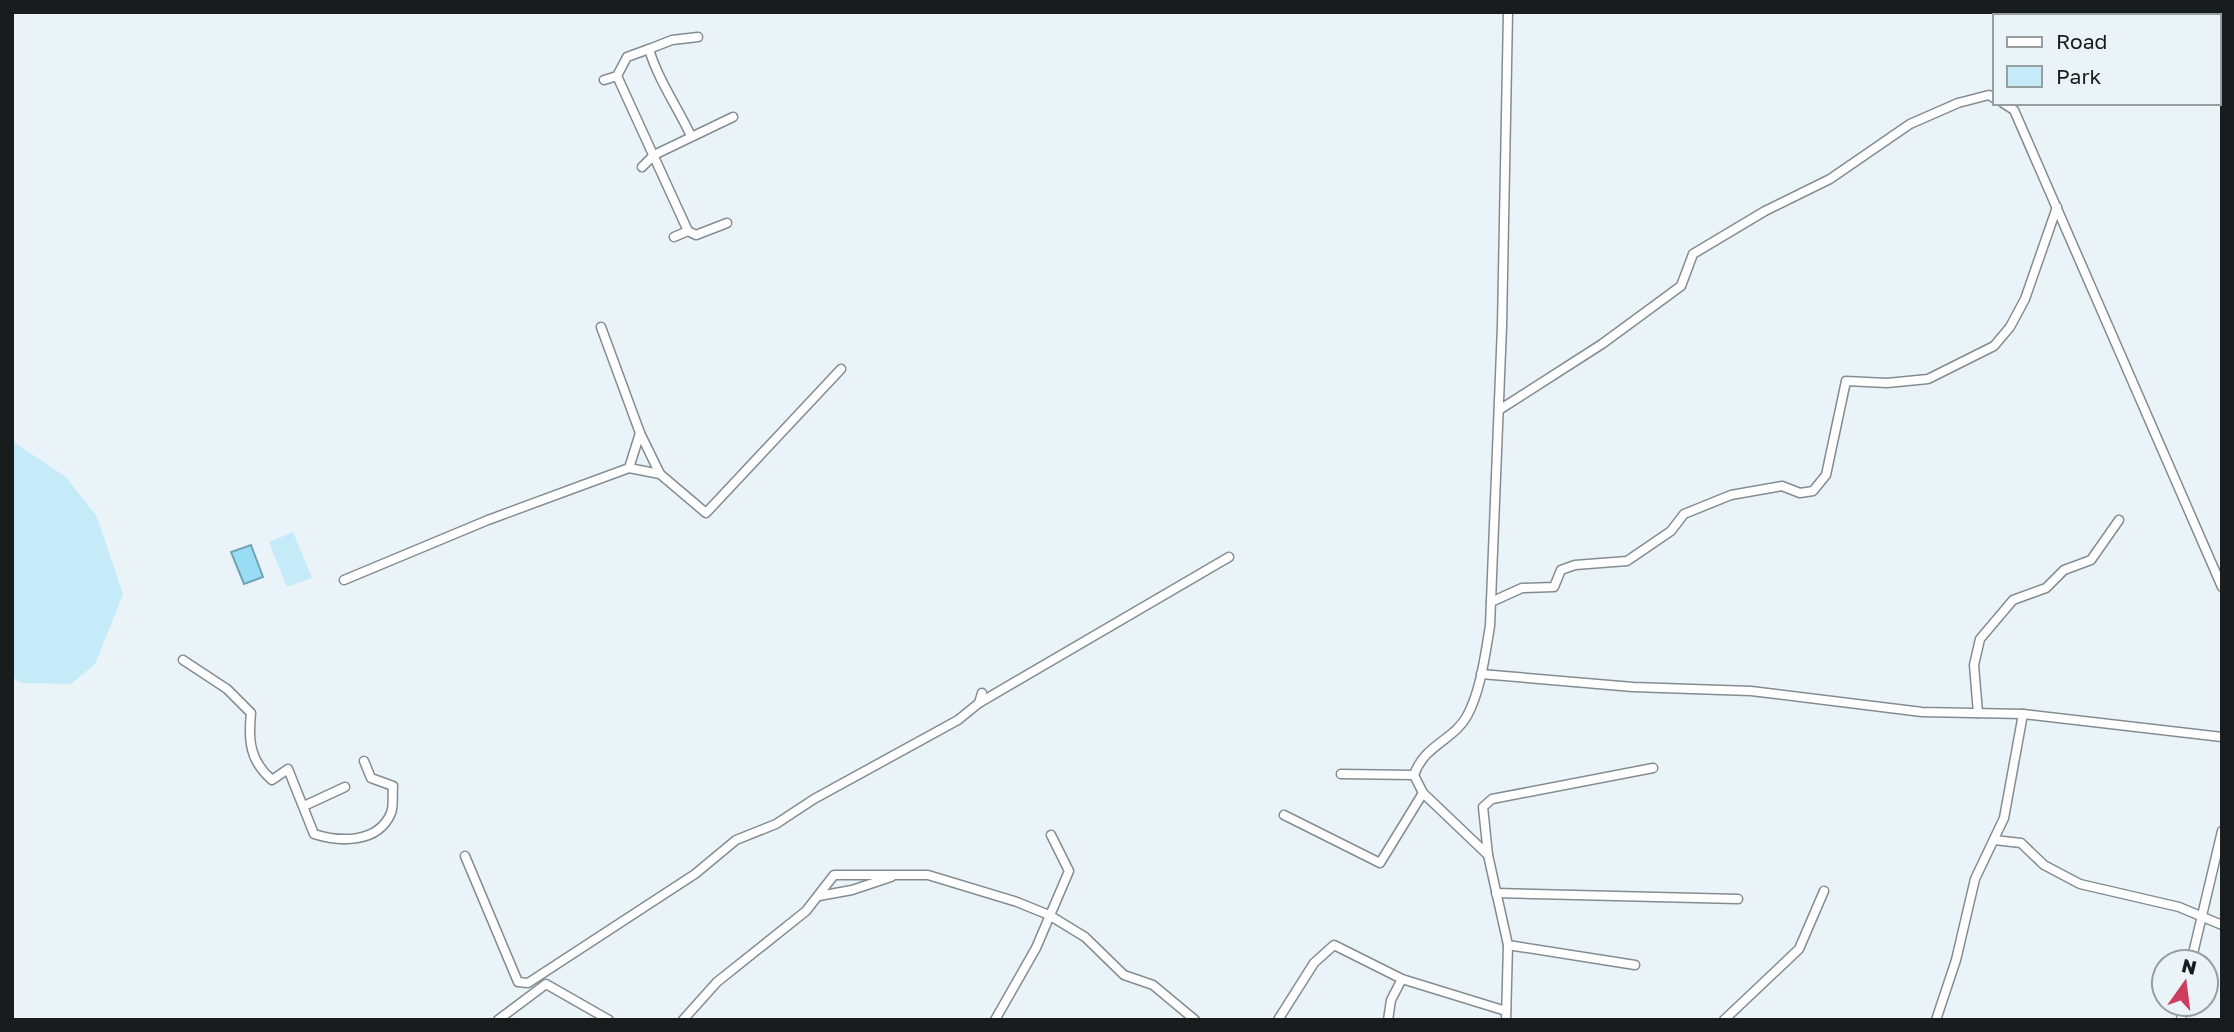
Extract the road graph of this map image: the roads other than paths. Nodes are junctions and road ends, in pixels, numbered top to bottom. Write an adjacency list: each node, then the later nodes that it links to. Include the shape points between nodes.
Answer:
1 (1508, 12): 18 (street)
2 (698, 37): 3 (street)
3 (649, 49): 4 (street, via 627,57); 9 (street, via 656,75)
4 (617, 76): 5 (street); 10 (street)
5 (604, 80)
6 (1993, 97): 18 (street, via 1989,94 1958,103 1910,124 1830,178 1693,254 1681,286)
7 (2006, 105): 12 (street, via 2014,110)
8 (733, 117): 9 (street)
9 (691, 136): 10 (street)
10 (654, 155): 11 (street); 14 (street)
11 (642, 167)
12 (2057, 207): 25 (street); 26 (street, via 2025,299 1994,346 1928,379 1846,380 1826,475 1813,491 1800,493 1782,486 1731,495 1684,514 1671,531 1627,561 1575,565 1561,570 1554,587 1522,588)
13 (727, 223): 14 (street, via 696,235)
14 (688, 231): 15 (street)
15 (674, 237)
16 (601, 327): 19 (street)
17 (841, 369): 21 (street, via 706,513)
18 (1499, 410): 26 (street)
19 (640, 433): 20 (street); 21 (street)
20 (629, 468): 21 (street); 24 (street)
21 (660, 474)
22 (2119, 520): 31 (street, via 2091,560 2064,570 2046,588 2013,600 1980,639 1974,665)
23 (1229, 557): 30 (street)
24 (344, 580)
25 (2222, 586)
26 (1491, 601): 28 (street)
27 (183, 660): 40 (street, via 227,689 251,713 248,737 256,766 272,780 288,769)
28 (1481, 674): 31 (street, via 1751,691 1922,712); 37 (street, via 1467,717 1420,758)
29 (982, 693): 30 (street)
30 (979, 703): 46 (street, via 958,720 776,824 736,840 695,874 528,983 518,982)
31 (1978, 713): 32 (street)
32 (2023, 714): 33 (street); 44 (street, via 2004,818)
33 (2222, 737)
34 (364, 761): 40 (street, via 371,778 393,786 392,812 377,830 345,840 314,834)
35 (1653, 768): 45 (street, via 1492,799 1483,807)
36 (1341, 774): 37 (street)
37 (1414, 775): 39 (street)
38 (345, 788): 40 (street)
39 (1423, 793): 41 (street, via 1380,863); 45 (street)
40 (304, 806)
41 (1284, 816)
42 (2222, 831): 53 (street)
43 (1051, 835): 52 (street, via 1069,871)
44 (1994, 840): 53 (street, via 2021,843 2044,865 2080,884); 68 (street, via 1975,879)
45 (1488, 855): 49 (street)
46 (465, 856)
47 (892, 876): 50 (street); 50 (street, via 834,875); 52 (street, via 928,875)
48 (1824, 891): 67 (street, via 1799,949)
49 (1496, 893): 51 (street); 55 (street)
50 (819, 896): 62 (street, via 717,982)
51 (1738, 899)
52 (1049, 915): 63 (street, via 1036,948); 64 (street, via 1084,937 1124,975 1153,985)
53 (2200, 915): 54 (street); 56 (street)
54 (2222, 925)
55 (1508, 945): 57 (street); 59 (street)
56 (2194, 948)
57 (1635, 965)
58 (1402, 979): 59 (street); 65 (street, via 1334,945 1314,963); 66 (street, via 1391,1000)
59 (1506, 1015)
60 (498, 1020): 61 (street, via 546,984)
61 (609, 1020)
62 (683, 1020)
63 (995, 1020)
64 (1195, 1020)
65 (1278, 1020)
66 (1388, 1020)
67 (1724, 1020)
68 (1936, 1020)

